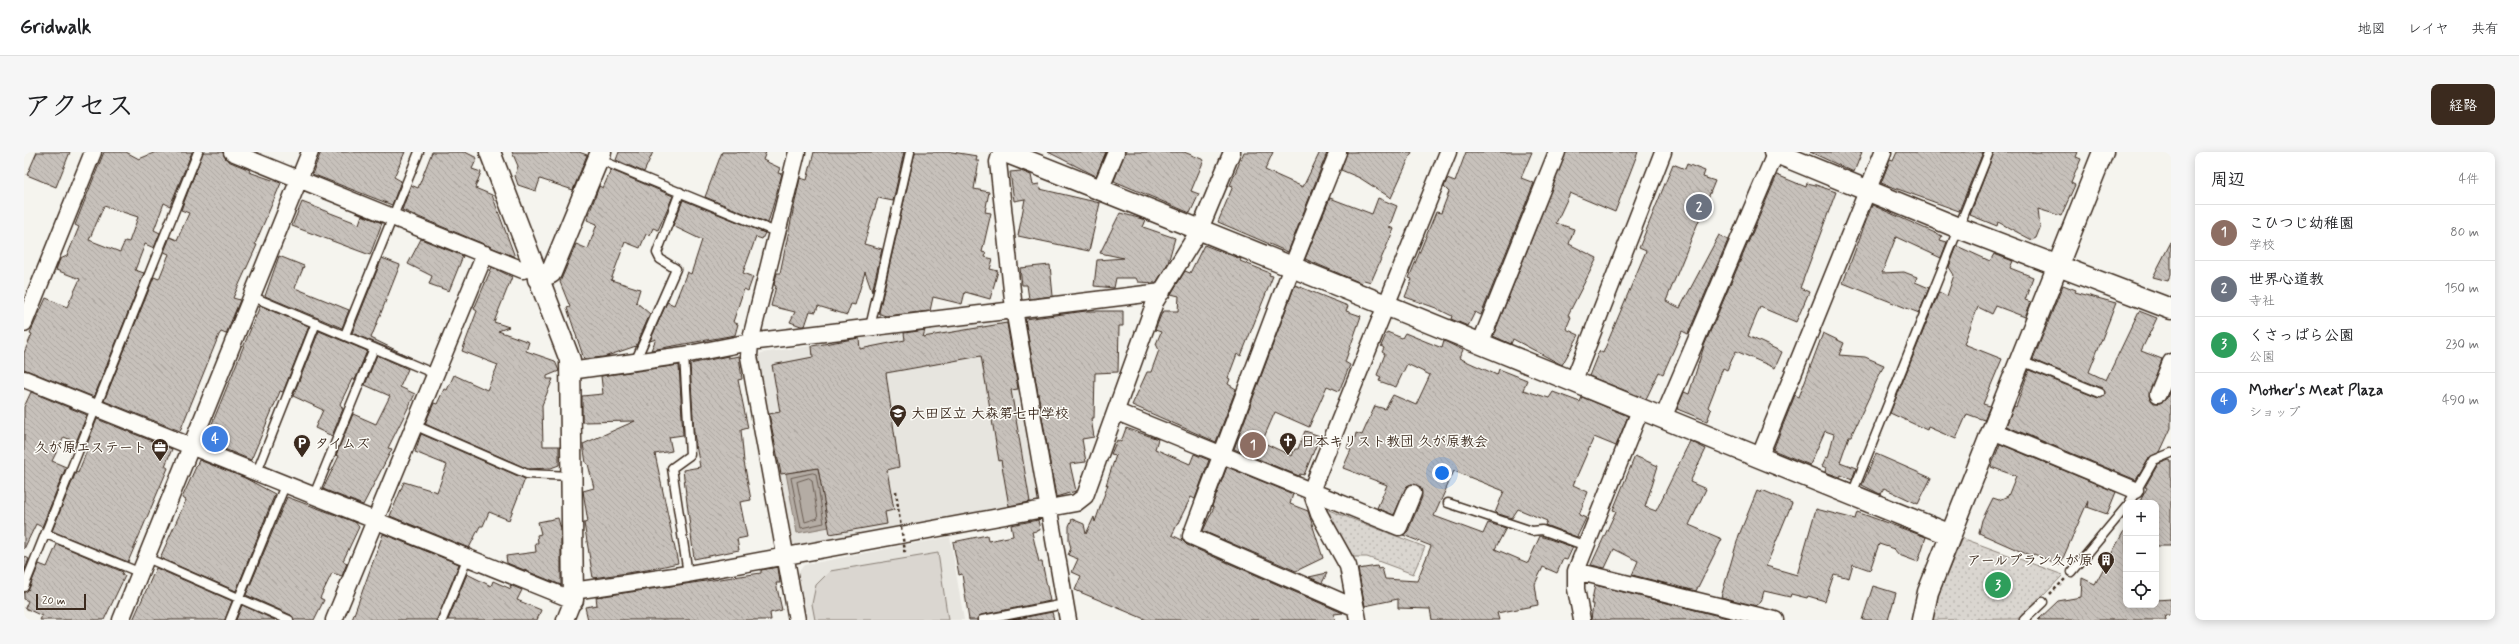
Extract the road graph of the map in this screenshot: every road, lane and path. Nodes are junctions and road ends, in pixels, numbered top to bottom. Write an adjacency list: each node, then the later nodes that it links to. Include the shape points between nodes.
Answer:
1 (93, 152): 39 (street)
2 (198, 152): 56 (lane)
3 (232, 152): 22 (street)
4 (310, 152): 22 (street)
5 (419, 152): 26 (lane)
6 (490, 152): 33 (street)
7 (797, 152): 29 (street)
8 (910, 152): 41 (lane)
9 (1001, 152): 37 (street, via 998,162)
10 (1005, 152): 23 (street)
11 (1116, 152): 23 (street)
12 (1232, 152): 28 (street)
13 (1338, 152): 32 (street)
14 (1448, 152): 36 (street)
15 (1557, 152): 44 (street)
16 (1664, 152): 53 (street)
17 (1775, 152): 24 (street); 59 (street)
18 (1883, 152): 24 (street)
19 (1989, 152): 27 (lane)
20 (2103, 152): 31 (street)
21 (600, 155): 25 (lane); 33 (street, via 551,273)
22 (298, 179): 26 (street); 35 (street)
23 (1100, 190): 28 (street)
24 (1868, 190): 27 (street); 65 (street)
25 (680, 192): 29 (lane); 48 (lane, via 657,253 660,259 676,269)
26 (393, 217): 30 (street); 42 (lane)
27 (1959, 228): 31 (street); 72 (lane)
28 (1200, 230): 32 (street); 34 (street)
29 (776, 232): 43 (street)
30 (485, 254): 33 (street); 51 (street)
31 (2058, 265): 38 (street); 47 (street)
32 (1292, 267): 36 (street); 64 (street)
33 (535, 273): 50 (street, via 570,360)
34 (1162, 292): 37 (street); 58 (street, via 1155,302)
35 (252, 296): 40 (lane); 62 (street)
36 (1386, 305): 44 (street); 70 (street)
37 (1014, 309): 41 (street); 76 (street)
38 (2171, 309)
39 (24, 323)
40 (316, 323): 42 (lane); 66 (lane)
41 (870, 327): 43 (street)
42 (345, 335): 45 (lane)
43 (750, 342): 46 (street); 83 (street, via 749,356)
44 (1480, 344): 53 (street)
45 (374, 348): 51 (lane); 73 (lane)
46 (684, 355): 48 (street); 89 (lane, via 690,455 672,468)
47 (2021, 361): 54 (lane); 61 (street)
48 (635, 362): 50 (street)
49 (2171, 362): 55 (street)
50 (570, 371): 67 (street)
51 (435, 374): 60 (street)
52 (24, 379): 56 (street)
53 (1574, 380): 57 (street)
54 (2100, 393)
55 (2158, 394)
56 (98, 408): 62 (street); 79 (lane)
57 (1641, 408): 59 (street); 81 (street)
58 (1117, 412): 64 (street); 76 (street, via 1085,496 1076,503)
59 (1663, 418): 65 (street)
60 (414, 425): 67 (lane, via 527,474); 78 (street)
61 (1993, 431): 74 (street); 80 (street)
62 (191, 446): 66 (street); 85 (street)
63 (2171, 453): 74 (lane, via 2154,460)
64 (1221, 454): 70 (street); 95 (street, via 1191,536)
65 (1759, 458): 72 (street)
66 (257, 472): 68 (street)
67 (572, 476): 91 (street)
68 (286, 484): 73 (street); 92 (lane)
69 (896, 491): 82 (path, bridge, via 906,551)
70 (1311, 491): 71 (street, via 1399,527); 95 (street, via 1319,514 1348,566)
71 (1413, 493)
72 (1852, 494): 80 (street)
73 (314, 495): 78 (street)
74 (2132, 497)
75 (1448, 503): 81 (lane, via 1532,531 1542,530)
76 (1050, 509): 83 (street); 94 (street)
77 (2123, 511): 87 (lane)
78 (375, 520): 84 (street); 99 (street)
79 (46, 534): 88 (lane); 90 (lane)
80 (1951, 535): 107 (street, via 1928,592)
81 (1586, 546): 86 (street)
82 (903, 551)
83 (785, 556): 89 (street); 102 (street)
84 (468, 557): 91 (street); 100 (lane)
85 (147, 558): 88 (street); 92 (lane)
86 (1576, 571): 105 (street, via 1576,588); 106 (street)
87 (2072, 572): 93 (path)
88 (141, 573): 96 (street)
89 (688, 574): 91 (street)
90 (24, 587)
91 (573, 596): 101 (street)
92 (239, 598): 97 (lane); 98 (lane)
93 (2043, 602): 108 (lane)
94 (1065, 604): 103 (lane); 104 (street)
95 (1357, 614)
96 (121, 620)
97 (230, 620)
98 (289, 620)
99 (334, 620)
100 (442, 620)
101 (565, 620)
102 (797, 620)
103 (982, 620)
104 (1068, 620)
105 (1582, 620)
106 (1775, 620)
107 (1922, 620)
108 (2024, 620)

